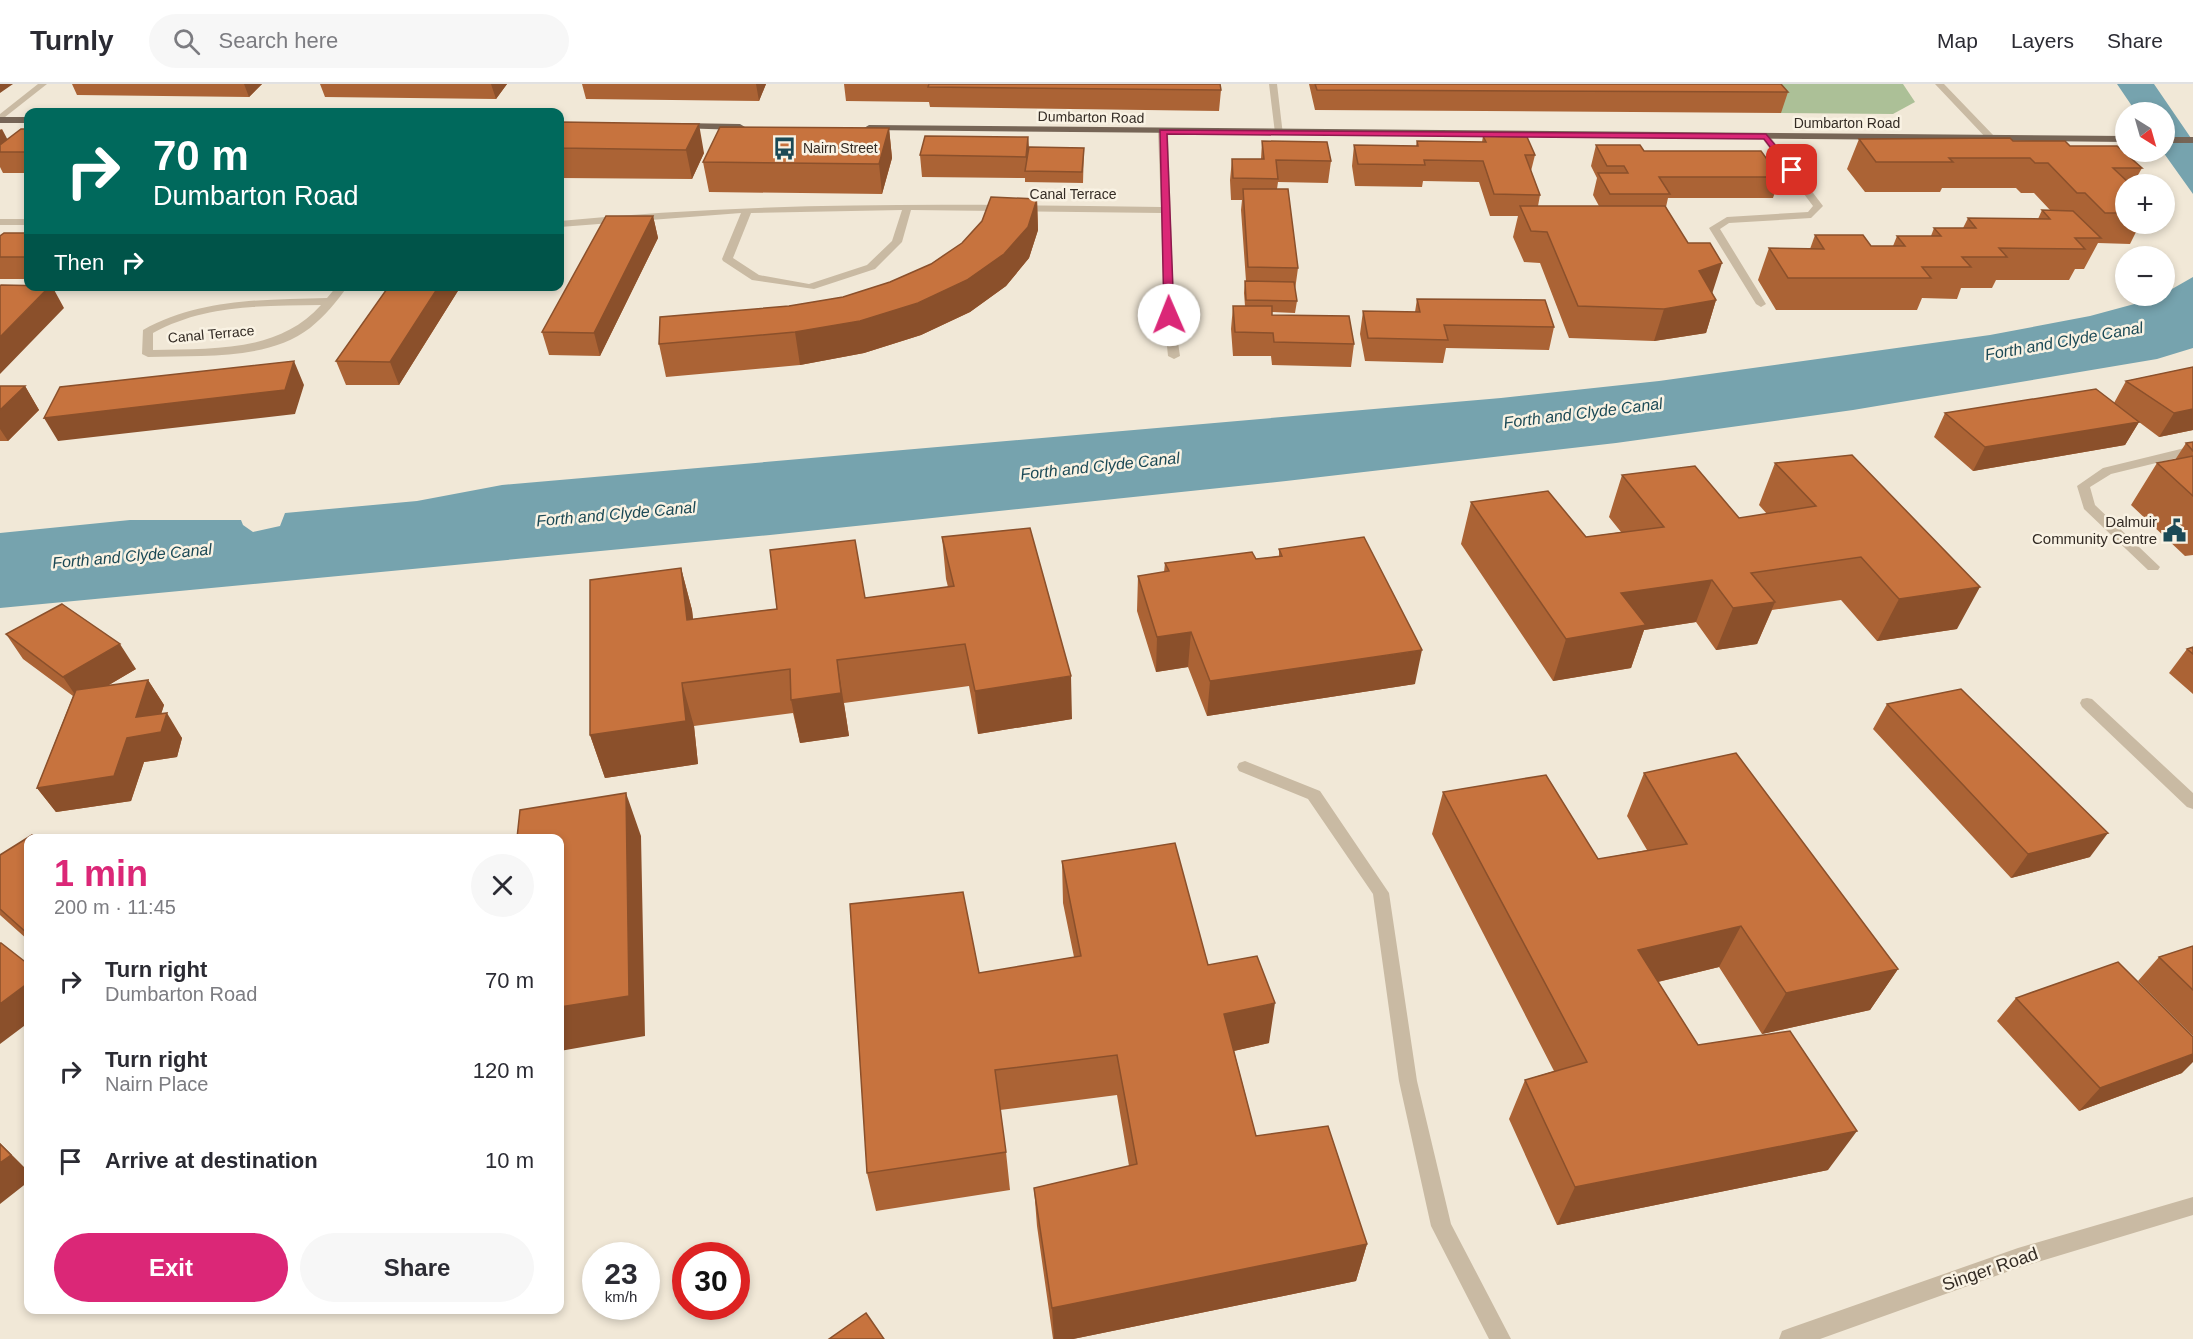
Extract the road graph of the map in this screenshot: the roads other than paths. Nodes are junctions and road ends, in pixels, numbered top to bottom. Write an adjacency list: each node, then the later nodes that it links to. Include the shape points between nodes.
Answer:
1 (43, 84): 4 (street)
2 (1273, 84): 10 (street)
3 (1939, 84): 12 (street)
4 (0, 119): 5 (main road)
5 (24, 120)
6 (666, 126): 7 (main road)
7 (749, 127)
8 (855, 128): 9 (main road, Dumbarton Road)
9 (1163, 131): 10 (main road, Dumbarton Road); 17 (street)
10 (1280, 133): 11 (main road, Dumbarton Road)
11 (1766, 137): 12 (main road, Dumbarton Road); 24 (street, via 1818,206 1811,215 1727,220 1714,228)
12 (1991, 138): 13 (main road, Dumbarton Road)
13 (2115, 139)
14 (2175, 140): 15 (main road)
15 (2193, 140)
16 (907, 208): 17 (street, Canal Terrace); 18 (street, Canal Terrace); 18 (street, via 897,242 871,267 810,287 756,279 727,259)
17 (1167, 210): 25 (street, via 1169,315)
18 (746, 212): 21 (street, Canal Terrace, via 640,214)
19 (0, 222): 20 (street)
20 (24, 222)
21 (564, 224)
22 (338, 291): 23 (street, Canal Terrace)
23 (330, 300): 23 (street, Canal Terrace, via 301,329 255,348 148,354 147,332 167,318 213,307)
24 (1761, 304)
25 (1174, 356)
26 (2193, 450): 27 (street, via 2107,471 2083,486 2089,506)
27 (2153, 567)
28 (2087, 703): 30 (street)
29 (1245, 767): 32 (street, via 1314,795 1381,893 1408,1081 1441,1226)
30 (2193, 803)
31 (2193, 1206): 33 (street, Singer Road, via 2018,1258)
32 (1500, 1339)
33 (1790, 1339)

